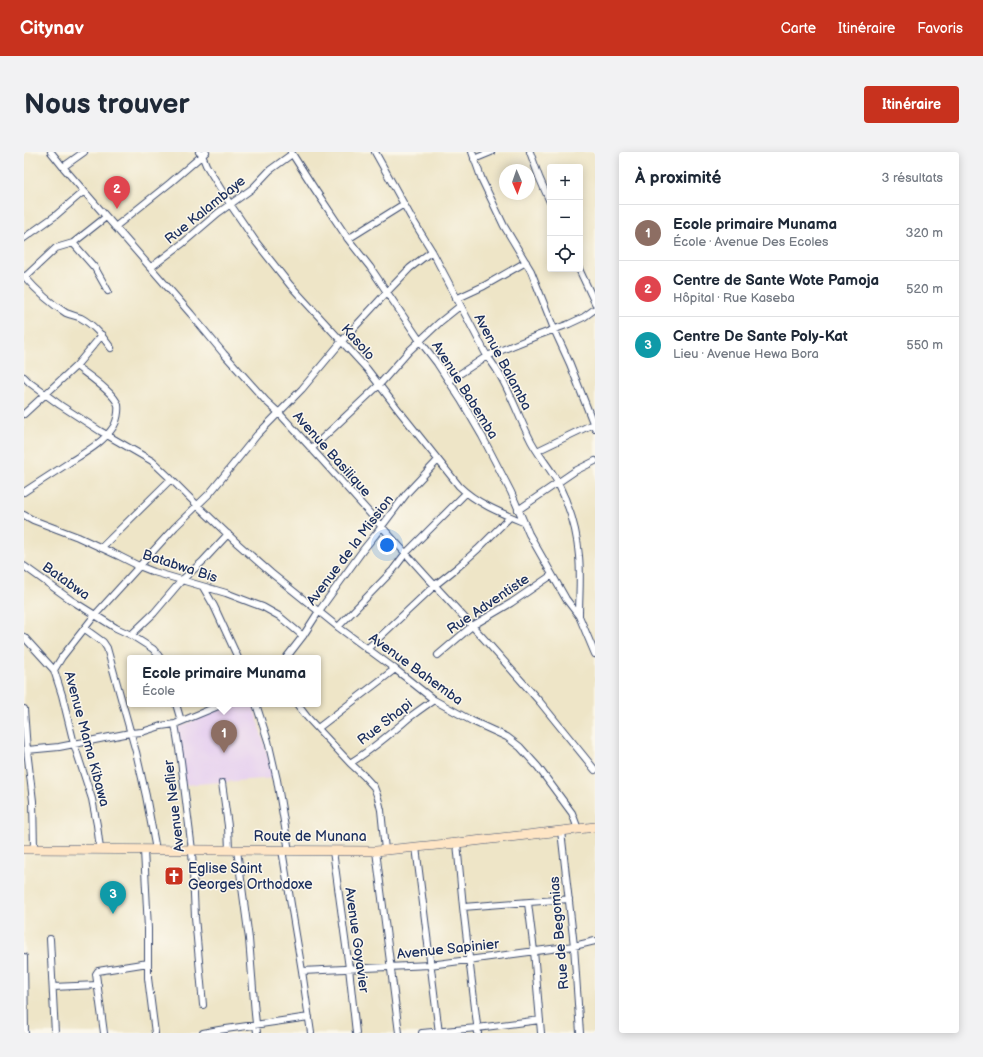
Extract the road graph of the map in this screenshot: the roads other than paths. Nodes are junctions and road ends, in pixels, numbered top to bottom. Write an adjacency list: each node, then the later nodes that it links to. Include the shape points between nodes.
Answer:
1 (51, 152): 10 (street, Avenue Basilique)
2 (84, 152): 10 (street)
3 (375, 152): 14 (street, Avenue Balamba)
4 (472, 152): 9 (street)
5 (491, 152): 9 (street)
6 (530, 152): 12 (street)
7 (202, 153): 13 (street, Kasolo, via 206,165); 16 (street, via 170,183)
8 (292, 153): 13 (street, Rue Kalambaye, via 270,170 253,188); 18 (street, Avenue Babemba)
9 (474, 159): 21 (street, via 504,226)
10 (62, 167): 11 (street, Avenue Basilique)
11 (84, 191): 15 (street, Avenue Basilique); 17 (street)
12 (549, 200)
13 (230, 204): 22 (street, Rue Kalambaye); 33 (street, Kasolo, via 290,285)
14 (404, 204): 18 (street); 20 (street, Avenue Balamba)
15 (106, 216): 16 (street, Avenue Basilique); 19 (street)
16 (115, 227): 22 (street, Avenue Basilique)
17 (24, 238)
18 (348, 239): 26 (street, Avenue Babemba)
19 (73, 243): 24 (street, via 56,248); 25 (street, via 95,268)
20 (432, 251): 26 (street, Avenue Mama Kibawa, via 410,268); 27 (street, Avenue Balamba)
21 (526, 262): 27 (street); 31 (street)
22 (150, 268): 42 (street, Avenue Basilique)
23 (580, 272): 28 (street)
24 (24, 277): 32 (street, via 52,303 67,314 79,317)
25 (108, 291)
26 (387, 292): 33 (street, Avenue Mama Kibawa); 34 (street, Avenue Babemba)
27 (456, 299): 29 (street, Avenue Balamba)
28 (595, 303)
29 (460, 306): 34 (street); 36 (street, Avenue Balamba)
30 (595, 309): 31 (street, via 584,317)
31 (554, 329): 36 (street); 44 (street)
32 (102, 335): 35 (street); 37 (street)
33 (342, 341): 40 (street, Kasolo); 42 (street, Avenue Mama Kibawa)
34 (420, 341): 39 (street, Avenue Babemba); 40 (street)
35 (111, 348)
36 (487, 356): 39 (street); 47 (street, Avenue Balamba, via 504,383)
37 (76, 366): 41 (street); 45 (street, via 104,388 118,405 115,425)
38 (24, 377): 41 (street, Avenue Bahemba)
39 (449, 381): 55 (street, Avenue Babemba, via 482,436)
40 (379, 385): 46 (street); 48 (street, Kasolo)
41 (46, 394): 43 (street); 45 (street, Avenue Bahemba)
42 (279, 413): 46 (street, Avenue Basilique); 54 (street, Avenue Mama Kibawa, via 253,439)
43 (24, 414)
44 (594, 425): 47 (street)
45 (107, 435): 50 (street, Avenue Bahemba, via 152,461); 52 (street, via 96,445)
46 (311, 449): 59 (street, Avenue Basilique)
47 (537, 451): 51 (street, Avenue Balamba)
48 (438, 460): 53 (street, Kasolo); 59 (street, Avenue de la Mission, via 407,493)
49 (595, 461): 51 (street)
50 (172, 479): 54 (street, Avenue Bahemba); 61 (street)
51 (558, 483): 55 (street); 71 (street, Avenue Balamba, via 569,507 577,542)
52 (24, 492)
53 (466, 493): 57 (street, Kasolo); 62 (street)
54 (198, 506): 60 (street, Avenue Bahemba); 64 (street, Avenue Mama Kibawa, via 174,527)
55 (518, 510): 58 (street, Avenue Babemba)
56 (24, 515): 61 (street, Batabwa Bis)
57 (510, 517): 58 (street, Kasolo); 67 (street, via 478,549)
58 (523, 522): 65 (street, Avenue Babemba)
59 (381, 527): 62 (street, Avenue Basilique); 69 (street, Avenue de la Mission)
60 (228, 534): 66 (street); 69 (street, Avenue Bahemba)
61 (101, 548): 64 (street, Batabwa Bis)
62 (405, 554): 67 (street, Avenue Basilique); 73 (street, via 400,563)
63 (24, 566): 70 (street, Batabwa)
64 (139, 566): 66 (street, Batabwa Bis); 70 (street, Avenue Mama Kibawa)
65 (552, 575): 71 (street, Avenue Babemba); 72 (street, Rue Adventiste)
66 (182, 580): 68 (street, Batabwa Bis); 75 (street)
67 (434, 586): 72 (street, Avenue Basilique); 78 (street)
68 (203, 587): 76 (street, Batabwa Bis, via 263,608 278,616); 81 (street)
69 (319, 611): 73 (street, Avenue Bahemba); 76 (street, Avenue de la Mission)
70 (95, 615): 74 (street, Avenue Mama Kibawa); 75 (street, Batabwa)
71 (579, 616): 79 (street, Avenue Babemba)
72 (472, 626): 83 (street, Rue Adventiste); 99 (street, Avenue Basilique, via 540,702)
73 (338, 627): 78 (street, Avenue Bahemba)
74 (85, 629): 85 (street, Avenue Mama Kibawa); 95 (street, via 107,648)
75 (132, 635): 80 (street, Batabwa)
76 (303, 636): 82 (street, Avenue de la Mission)
77 (24, 637): 85 (street)
78 (367, 649): 84 (street, Avenue Bahemba)
79 (595, 654)
80 (158, 655)
81 (237, 655)
82 (288, 655)
83 (438, 655)
84 (395, 669): 86 (street, Avenue Bahemba); 94 (street)
85 (54, 670): 96 (street, Avenue Mama Kibawa)
86 (434, 700): 98 (street, Rue Shapi); 102 (street, Avenue Bahemba, via 520,746 572,813)
87 (177, 707): 92 (street)
88 (216, 707): 92 (street)
89 (257, 707): 113 (street, via 277,780)
90 (299, 707): 94 (street)
91 (24, 709): 97 (street)
92 (181, 721): 93 (street)
93 (175, 724): 95 (street, via 142,732); 111 (street, Avenue Neflier)
94 (318, 728): 98 (street)
95 (130, 732): 96 (street); 110 (street)
96 (74, 744): 97 (street); 108 (street, Avenue Mama Kibawa, via 92,799)
97 (27, 750): 107 (street, via 33,801)
98 (350, 763): 114 (street, via 374,787 378,798 381,810)
99 (595, 770)
100 (222, 783): 112 (street)
101 (595, 827): 102 (main road, Route de Munana)
102 (578, 829): 103 (main road, Route de Munana)
103 (561, 831): 104 (main road, Route de Munana); 116 (street, Rue de Begomias)
104 (457, 843): 105 (main road, Route de Munana); 118 (street)
105 (416, 847): 114 (main road, Route de Munana); 126 (street)
106 (24, 849): 107 (main road, Route de Munana)
107 (34, 849): 108 (main road, Route de Munana)
108 (100, 849): 109 (main road, Route de Munana)
109 (144, 850): 110 (main road, Route de Munana); 125 (street)
110 (156, 850): 111 (main road, Route de Munana)
111 (192, 850): 112 (main road, Route de Munana); 132 (street, Avenue Neflier)
112 (233, 850): 113 (main road, Route de Munana); 135 (street, via 248,939)
113 (286, 850): 115 (main road, Route de Munana); 129 (street)
114 (380, 850): 115 (main road, Route de Munana); 127 (street)
115 (332, 851): 128 (street, Avenue Goyavier)
116 (569, 899): 117 (street); 121 (street, Rue de Begomias)
117 (528, 903): 118 (street); 122 (street)
118 (463, 907): 124 (street)
119 (50, 939): 131 (street)
120 (595, 941): 121 (street, Avenue Sapinier)
121 (574, 946): 122 (street, Avenue Sapinier); 150 (street, Rue de Begomias)
122 (534, 951): 124 (street, Avenue Sapinier); 134 (street)
123 (24, 957): 139 (street)
124 (470, 960): 126 (street, Avenue Sapinier); 136 (street)
125 (148, 963): 130 (street, via 98,971); 142 (street)
126 (430, 965): 127 (street, Avenue Sapinier); 138 (street)
127 (390, 967): 128 (street, Avenue Sapinier); 147 (street)
128 (349, 968): 129 (street, Avenue Sapinier); 146 (street, Avenue Goyavier)
129 (302, 971): 133 (street)
130 (98, 985): 131 (street); 141 (street)
131 (53, 987): 140 (street)
132 (203, 1005)
133 (308, 1017): 135 (street); 145 (street)
134 (540, 1020): 136 (street); 149 (street)
135 (256, 1025): 137 (street); 144 (street)
136 (478, 1030): 138 (street)
137 (219, 1031): 143 (street)
138 (439, 1032): 148 (street)
139 (25, 1033)
140 (55, 1033)
141 (104, 1033)
142 (154, 1033)
143 (203, 1033)
144 (257, 1033)
145 (311, 1033)
146 (356, 1033)
147 (399, 1033)
148 (422, 1033)
149 (542, 1033)
150 (580, 1033)

